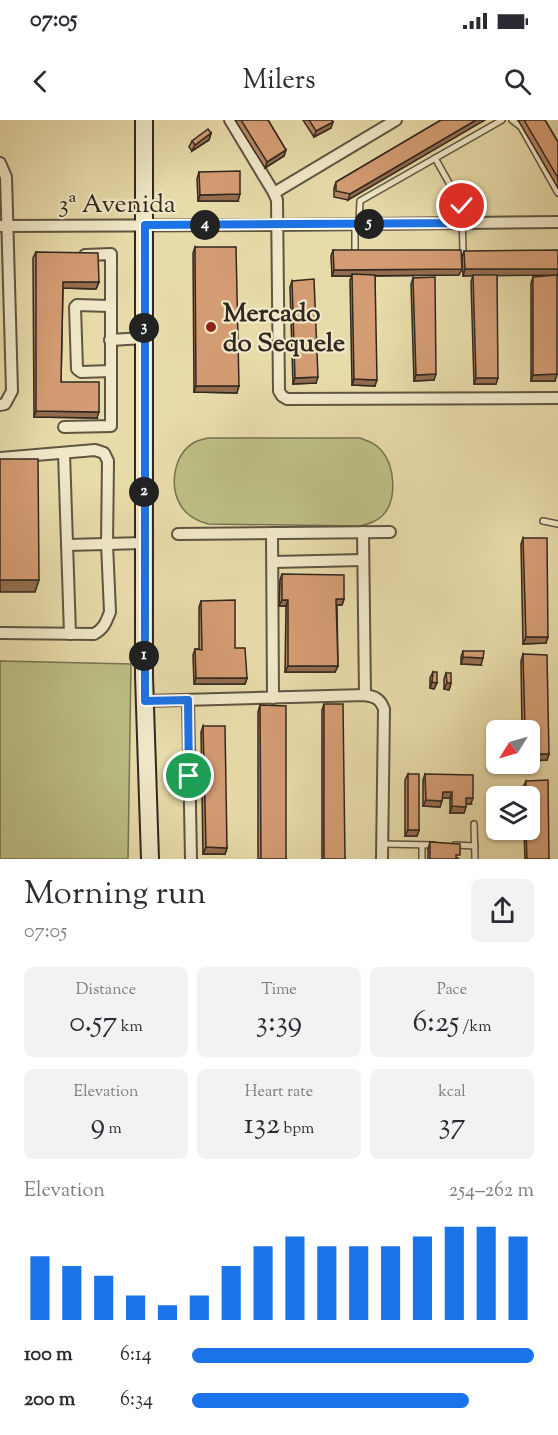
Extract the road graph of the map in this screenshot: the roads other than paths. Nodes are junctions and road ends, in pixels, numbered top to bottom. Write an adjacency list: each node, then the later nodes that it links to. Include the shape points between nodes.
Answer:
1 (144, 120): 13 (street)
2 (230, 120): 8 (street)
3 (396, 120): 8 (street)
4 (502, 120): 6 (lane)
5 (512, 120): 9 (lane, via 521,127)
6 (435, 158): 11 (lane, via 462,206); 12 (lane, via 360,201)
7 (0, 163): 15 (street, via 6,177)
8 (274, 192): 14 (street)
9 (558, 193)
10 (558, 222): 11 (street, 3ª Avenida)
11 (462, 223): 12 (street, 3ª Avenida); 16 (lane)
12 (357, 224): 14 (street, 3ª Avenida); 18 (lane, via 355,254)
13 (145, 225): 14 (street, 3ª Avenida); 15 (street, 3ª Avenida); 22 (street)
14 (278, 225): 25 (street, via 282,396)
15 (3, 226): 26 (street, via 12,390)
16 (463, 253): 17 (lane); 19 (lane)
17 (475, 253)
18 (366, 254)
19 (452, 254)
20 (75, 255): 21 (street, via 111,254)
21 (110, 306): 23 (street); 24 (street, via 75,307 77,369)
22 (144, 338): 23 (street); 36 (street)
23 (110, 340): 24 (street)
24 (111, 371): 27 (street, via 111,426)
25 (558, 398)
26 (0, 405)
27 (64, 426)
28 (64, 453): 29 (street); 37 (street); 38 (street, via 95,450 104,453 108,461)
29 (0, 458)
30 (543, 521): 31 (lane)
31 (558, 524)
32 (363, 532): 33 (street); 34 (street); 39 (street)
33 (390, 532)
34 (272, 533): 35 (street); 40 (street)
35 (178, 534)
36 (144, 543): 38 (street); 46 (street)
37 (67, 544): 38 (street); 42 (street)
38 (107, 544): 42 (street, via 107,622 94,634)
39 (363, 560): 40 (street); 43 (street)
40 (273, 562): 44 (street)
41 (0, 633): 42 (street)
42 (70, 634)
43 (365, 695): 44 (street); 48 (street, via 376,697 384,709)
44 (273, 698): 45 (street)
45 (188, 700): 46 (street); 52 (street)
46 (145, 701): 51 (street)
47 (474, 824): 50 (lane)
48 (383, 844): 49 (lane); 53 (street)
49 (422, 845): 50 (lane); 54 (lane)
50 (475, 846): 55 (lane)
51 (150, 859)
52 (191, 859)
53 (382, 859)
54 (422, 859)
55 (475, 859)

